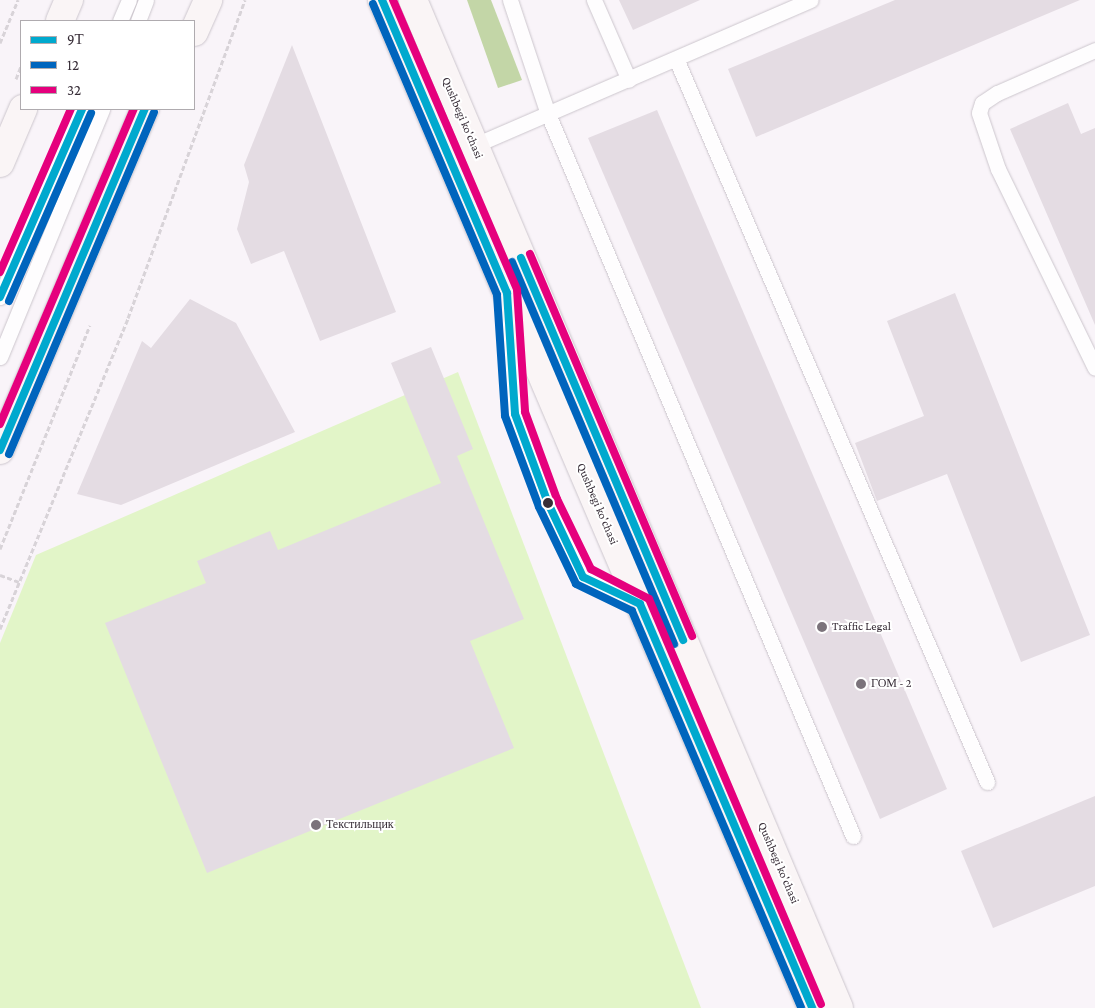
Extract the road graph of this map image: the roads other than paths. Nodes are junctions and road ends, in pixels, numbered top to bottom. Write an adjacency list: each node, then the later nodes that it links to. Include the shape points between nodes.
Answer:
1 (68, 0): 11 (main road)
2 (129, 0): 12 (lane)
3 (146, 0): 13 (lane)
4 (193, 0): 14 (main road)
5 (208, 0): 15 (main road)
6 (382, 0): 26 (main road, Qushbegi ko'chasi)
7 (413, 0): 24 (main road, Qushbegi ko'chasi)
8 (510, 0): 23 (lane)
9 (594, 0): 18 (lane)
10 (810, 0): 17 (lane)
11 (60, 20)
12 (120, 20)
13 (138, 20)
14 (183, 20)
15 (195, 30)
16 (1095, 50): 29 (lane, via 997,93 982,103 979,113 998,169)
17 (677, 60): 18 (lane); 32 (lane)
18 (629, 80): 23 (lane)
19 (23, 110): 25 (main road)
20 (82, 110): 27 (lane)
21 (102, 110): 28 (lane)
22 (145, 110): 30 (main road)
23 (548, 114): 24 (lane); 33 (lane)
24 (473, 146): 35 (main road, Qushbegi ko'chasi)
25 (0, 161)
26 (507, 293): 31 (main road, Qushbegi ko'chasi); 31 (lane, via 515,414 548,503 583,577)
27 (0, 297)
28 (0, 356)
29 (1095, 368)
30 (0, 450)
31 (640, 604): 34 (main road, Qushbegi ko'chasi)
32 (987, 782)
33 (853, 836)
34 (812, 1008)
35 (839, 1008)

